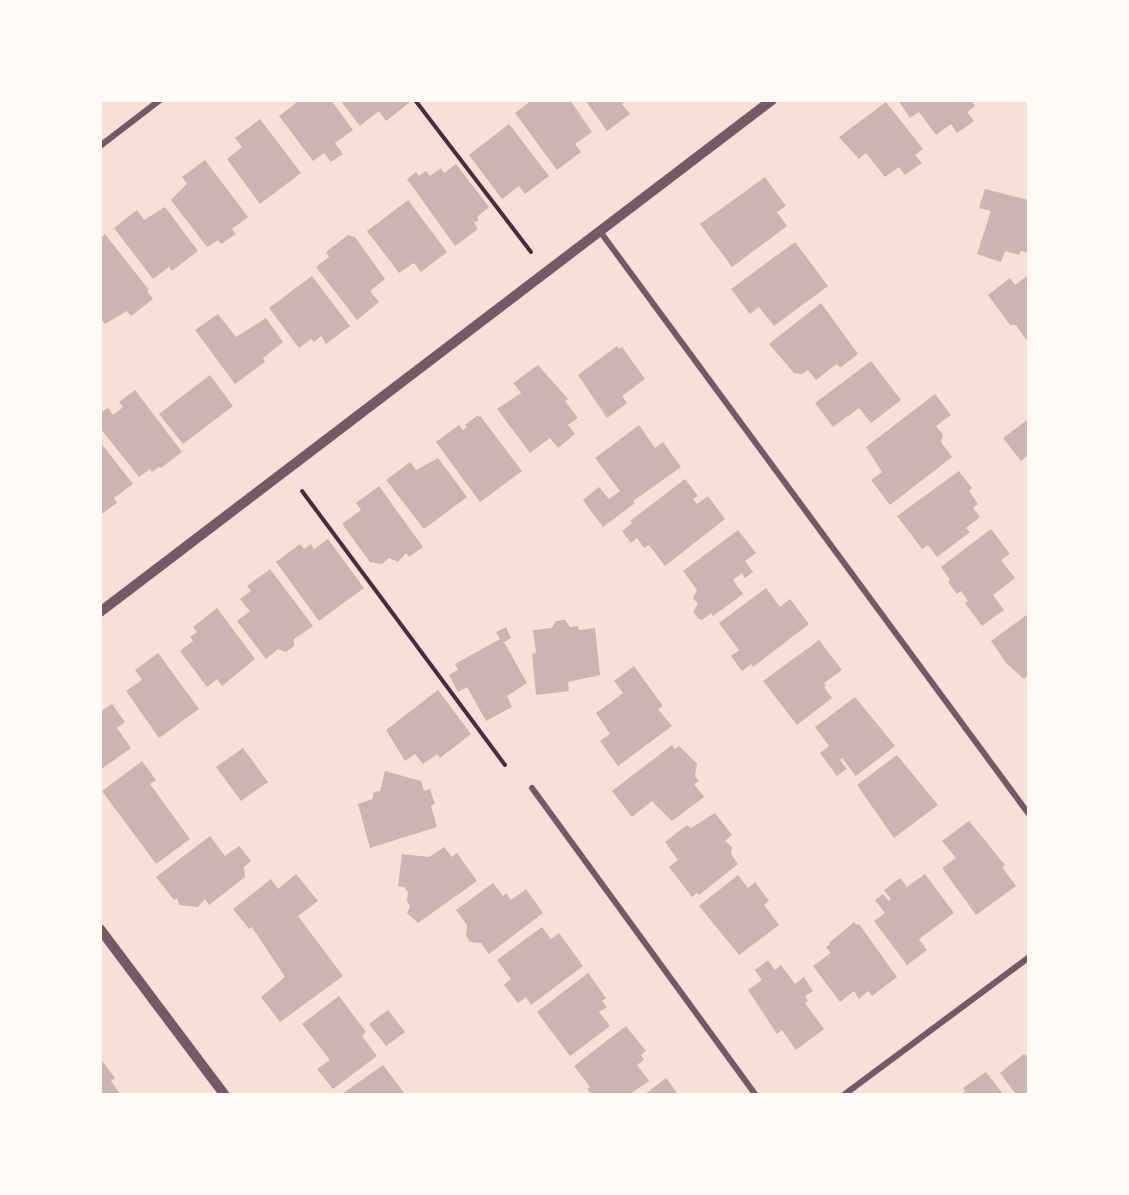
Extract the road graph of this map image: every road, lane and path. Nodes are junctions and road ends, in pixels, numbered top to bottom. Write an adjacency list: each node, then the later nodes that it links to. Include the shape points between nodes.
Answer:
1 (160, 100): 4 (street)
2 (415, 100): 6 (path)
3 (772, 100): 5 (street)
4 (100, 146)
5 (599, 230): 8 (street); 11 (street)
6 (531, 252)
7 (302, 491): 9 (path)
8 (100, 612)
9 (505, 765)
10 (532, 788): 15 (street)
11 (1029, 813)
12 (100, 929): 14 (street)
13 (1029, 958): 16 (street)
14 (224, 1095)
15 (755, 1095)
16 (844, 1095)

